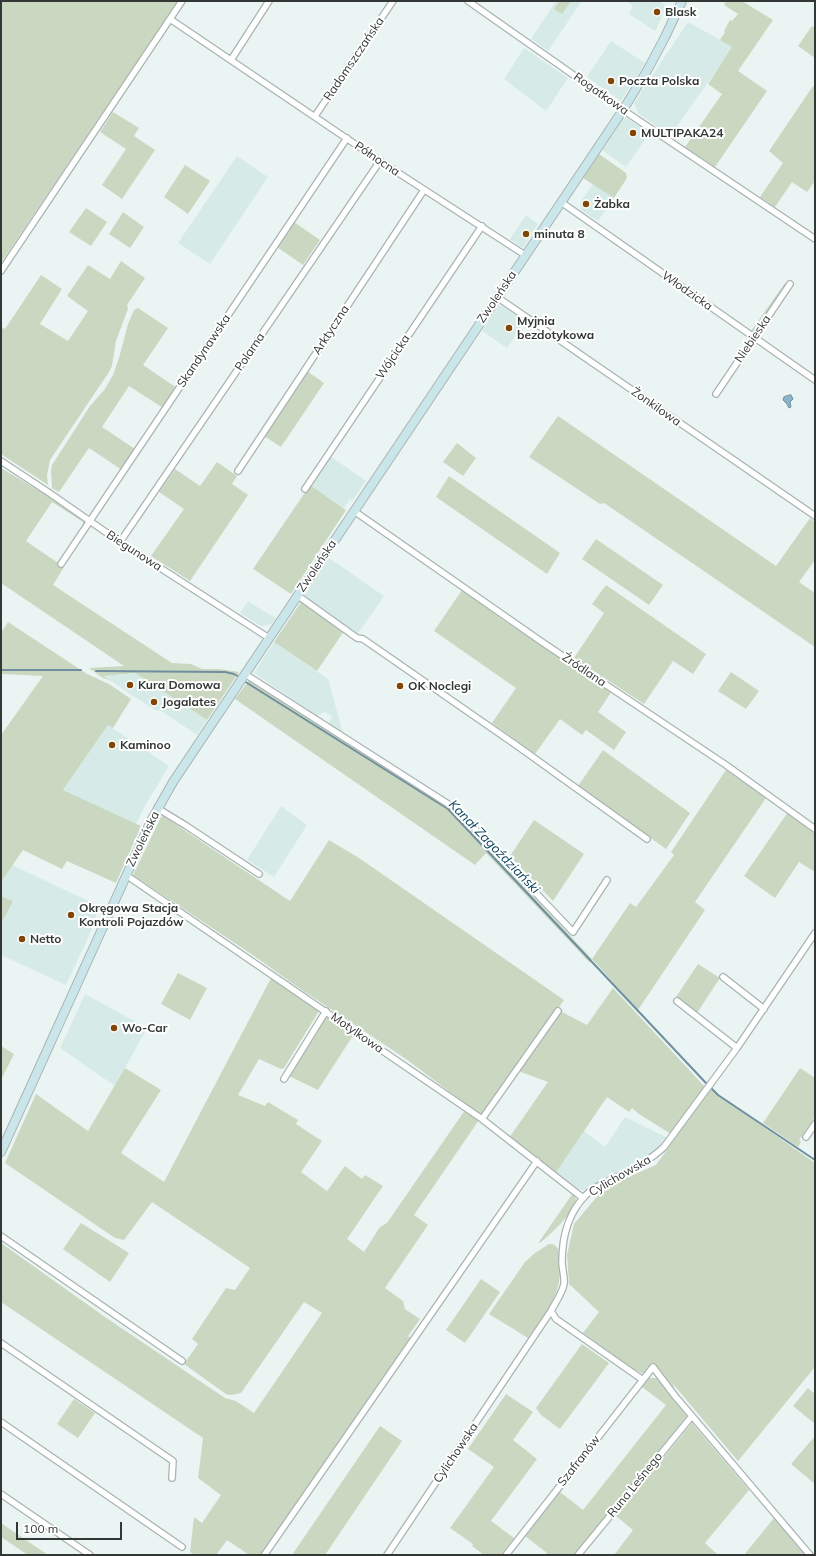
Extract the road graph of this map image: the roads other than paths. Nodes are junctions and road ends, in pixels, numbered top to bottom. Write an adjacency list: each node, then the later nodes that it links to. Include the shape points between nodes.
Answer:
1 (182, 1): 6 (street)
2 (269, 1): 7 (street)
3 (392, 1): 9 (street, Radomszczańska)
4 (468, 1): 8 (street, Rogatkowa)
5 (680, 2): 8 (street, Zwoleńska, via 665,37)
6 (170, 19): 7 (street, Północna); 17 (street)
7 (231, 60): 9 (street, Północna)
8 (623, 110): 13 (street, Zwoleńska); 15 (street, Rogatkowa)
9 (315, 116): 10 (street, Północna)
10 (347, 138): 11 (street, Północna); 28 (street, Skandynawska)
11 (380, 161): 12 (street, Północna); 29 (street, Polarna)
12 (424, 190): 14 (street, Północna); 24 (street, Arktyczna)
13 (561, 202): 16 (street, Zwoleńska); 20 (street, Włodzicka)
14 (482, 226): 16 (street, Północna); 25 (street, Wójcicka)
15 (815, 239)
16 (525, 255): 19 (street, Zwoleńska)
17 (1, 271)
18 (790, 284): 20 (street, Niebieska)
19 (497, 297): 26 (street, Zwoleńska); 27 (street, Żonkilowa)
20 (754, 338): 21 (street, Włodzicka); 22 (street, Niebieska)
21 (815, 380)
22 (716, 394)
23 (1, 461): 28 (street, Biegunowa)
24 (238, 471)
25 (305, 489)
26 (354, 511): 31 (street, Zwoleńska); 35 (street, Źródlana, via 536,638 726,764)
27 (815, 516)
28 (90, 522): 29 (street, Biegunowa); 30 (street, Skandynawska)
29 (120, 542): 32 (street, Biegunowa)
30 (62, 564)
31 (297, 595): 32 (street, Zwoleńska); 36 (street, via 516,745)
32 (269, 638): 33 (street, Zwoleńska)
33 (242, 678): 34 (street, Zwoleńska); 39 (street, via 456,809 573,932)
34 (157, 808): 37 (street); 38 (street, Zwoleńska)
35 (815, 829)
36 (647, 839)
37 (259, 874)
38 (126, 875): 44 (street, Motylkowa); 51 (street, Zwoleńska)
39 (606, 880)
40 (815, 933): 43 (street, Cylichowska)
41 (723, 977): 43 (street)
42 (677, 1001): 46 (street)
43 (764, 1009): 46 (street, Cylichowska)
44 (326, 1011): 47 (street); 48 (street, Motylkowa)
45 (558, 1011): 48 (street)
46 (736, 1048): 53 (street, Cylichowska, via 682,1125 656,1155 642,1165 600,1185)
47 (284, 1079)
48 (482, 1119): 52 (street, Motylkowa)
49 (815, 1124): 50 (street)
50 (806, 1137)
51 (1, 1152)
52 (537, 1161): 53 (street, Motylkowa); 64 (street)
53 (583, 1198): 55 (street, Cylichowska, via 566,1228 562,1248 564,1283)
54 (1, 1236): 57 (street)
55 (551, 1311): 58 (street, via 556,1319); 66 (street, Cylichowska)
56 (1, 1343): 61 (street, via 173,1461)
57 (182, 1361)
58 (642, 1380): 59 (street, Szafranów, via 653,1367); 67 (street, Szafranów)
59 (692, 1416): 68 (street, Runa Leśnego); 69 (street)
60 (1, 1422): 63 (street)
61 (172, 1478)
62 (1, 1494): 65 (street)
63 (182, 1547)
64 (265, 1554)
65 (90, 1555)
66 (387, 1555)
67 (506, 1555)
68 (578, 1555)
69 (810, 1555)

